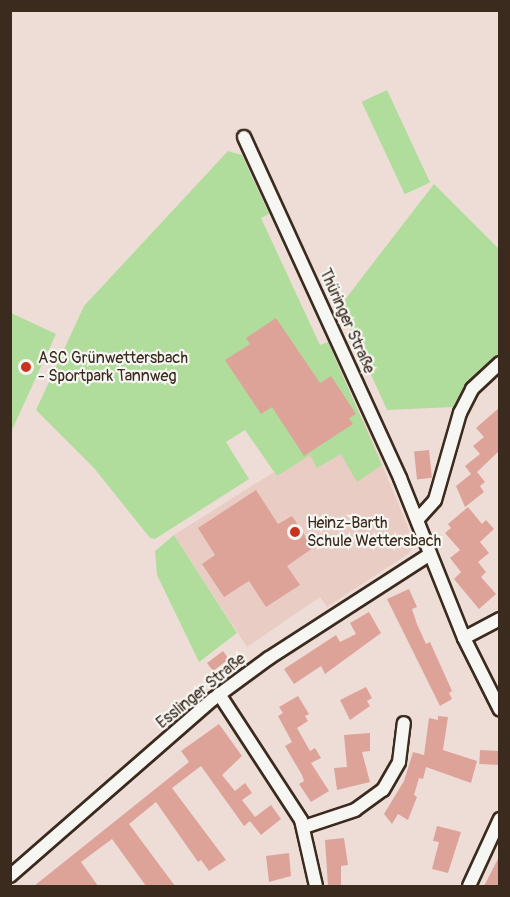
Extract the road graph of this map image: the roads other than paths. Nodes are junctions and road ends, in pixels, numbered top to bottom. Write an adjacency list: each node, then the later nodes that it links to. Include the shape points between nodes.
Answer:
1 (244, 137): 3 (street, Thüringer Straße)
2 (500, 363): 3 (street, via 472,389 460,413 435,500)
3 (418, 519): 4 (street, Thüringer Straße)
4 (429, 555): 6 (street, Thüringer Straße); 7 (street, Esslinger Straße)
5 (500, 619): 6 (street)
6 (464, 638): 8 (street, Thüringer Straße)
7 (219, 694): 11 (street); 12 (street, Esslinger Straße)
8 (500, 710)
9 (404, 723): 11 (street, via 399,762 383,790 355,810)
10 (500, 819): 14 (street)
11 (304, 827): 13 (street)
12 (10, 876)
13 (316, 886)
14 (469, 886)

